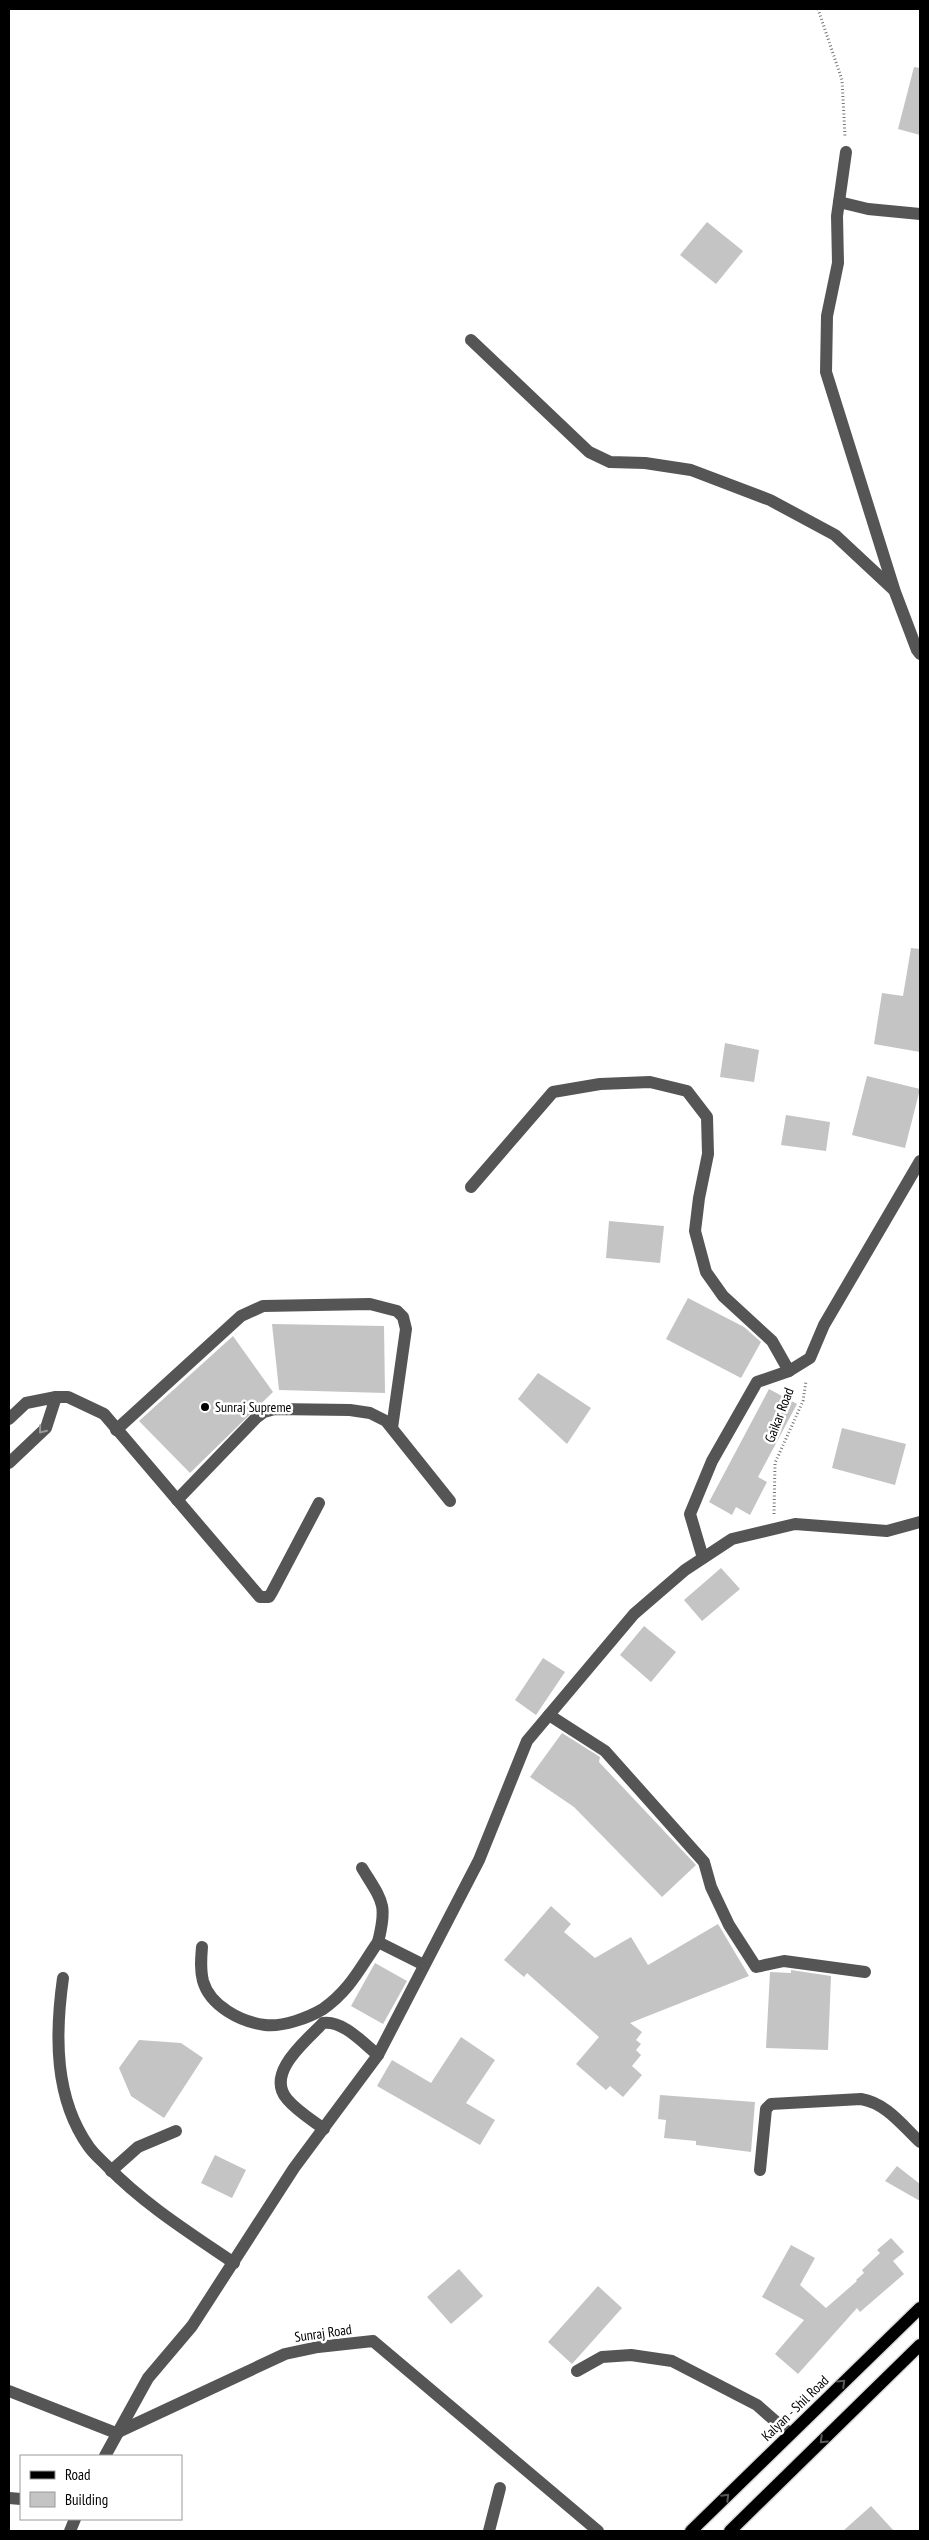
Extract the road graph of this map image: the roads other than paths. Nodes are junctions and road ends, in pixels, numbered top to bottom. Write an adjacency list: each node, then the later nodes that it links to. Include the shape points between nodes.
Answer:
1 (846, 152): 2 (street)
2 (839, 202): 3 (street, via 868,209); 5 (street, via 838,263 827,316 826,372)
3 (920, 214)
4 (471, 340): 5 (street, via 589,452 610,462 691,470 770,500 835,535)
5 (896, 592): 6 (street)
6 (920, 654)
7 (920, 1161): 9 (street, via 824,1324 810,1358)
8 (471, 1187): 9 (street, via 553,1092 600,1084 650,1082 687,1091 707,1117 708,1154 695,1231 706,1272 723,1296 772,1341)
9 (789, 1371): 19 (street, via 757,1382 712,1460 690,1514)
10 (56, 1397): 11 (street, via 26,1402); 13 (street, via 68,1397 104,1414); 14 (street, one-way to 14, via 46,1428)
11 (9, 1418)
12 (392, 1428): 13 (street, via 406,1329 403,1317 397,1311 370,1304 263,1306 241,1316); 15 (street, via 370,1413 350,1410 275,1409 264,1412); 16 (street)
13 (116, 1430): 15 (street)
14 (9, 1463)
15 (177, 1500): 17 (street, via 264,1598 272,1592)
16 (450, 1501)
17 (319, 1503)
18 (920, 1522): 19 (street, via 887,1531 795,1524 732,1539)
19 (703, 1558): 20 (street, via 634,1614)
20 (549, 1715): 24 (street, via 527,1741 479,1860); 25 (street, via 605,1751 704,1862 711,1887 729,1925 756,1967 784,1961)
21 (362, 1868): 22 (street, via 384,1910)
22 (378, 1942): 23 (street, via 344,1993 321,2010 298,2020 266,2025 240,2018 224,2009 210,1995 200,1965); 24 (street)
23 (202, 1947)
24 (424, 1965): 27 (street)
25 (865, 1972)
26 (63, 1978): 32 (street, via 58,2060 64,2090 72,2115 89,2147)
27 (378, 2055): 28 (street); 28 (street, via 339,2024 331,2022 323,2023 287,2063 280,2079 282,2092)
28 (324, 2129): 33 (street, via 294,2168)
29 (176, 2131): 32 (street, via 138,2147)
30 (920, 2141): 31 (street, via 886,2108 874,2101 771,2104 766,2110)
31 (760, 2170)
32 (112, 2171): 33 (street, via 141,2199)
33 (234, 2262): 38 (street, via 192,2326 148,2378)
34 (920, 2308): 39 (main road, Kalyan - Shil Road, one-way to 34)
35 (920, 2345): 45 (main road, one-way to 45)
36 (577, 2371): 39 (street, via 602,2357 631,2356 672,2361 758,2405)
37 (9, 2391): 38 (street)
38 (116, 2433): 40 (street); 43 (street, Sunraj Road, via 285,2354 373,2341)
39 (790, 2434): 44 (main road, Kalyan - Shil Road, one-way to 39)
40 (105, 2455)
41 (500, 2488): 42 (street)
42 (489, 2531)
43 (598, 2531)
44 (691, 2531)
45 (730, 2531)

